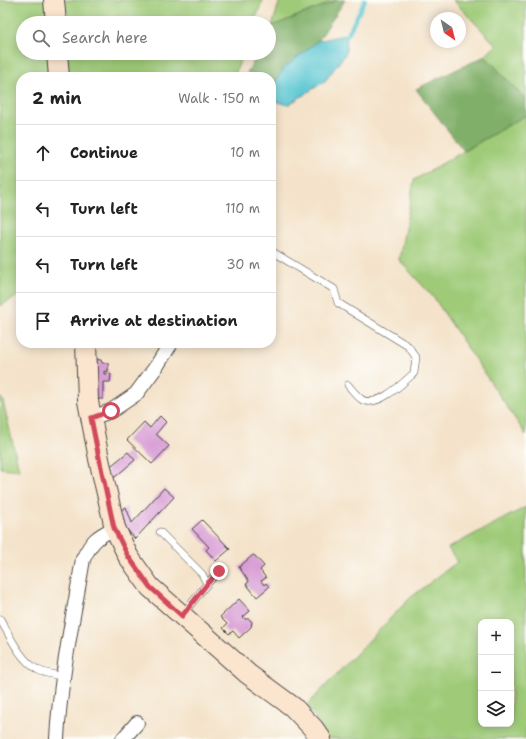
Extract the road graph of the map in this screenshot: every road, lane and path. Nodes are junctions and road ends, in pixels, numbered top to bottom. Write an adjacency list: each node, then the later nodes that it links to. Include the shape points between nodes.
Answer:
1 (54, 0): 2 (street)
2 (55, 16)
3 (58, 60): 4 (street)
4 (59, 72)
5 (276, 254): 8 (lane, via 334,289 338,303 408,346 416,357 414,373 395,391 373,402 362,400)
6 (86, 348): 9 (street)
7 (168, 348): 9 (street, via 136,394 111,411)
8 (348, 385)
9 (91, 418): 10 (street)
10 (114, 528): 14 (street, via 128,556 150,587); 16 (street, via 100,535 90,545 83,559)
11 (160, 532): 13 (lane, via 202,574)
12 (219, 571): 13 (lane)
13 (207, 584): 14 (lane)
14 (182, 616): 20 (street, via 248,674 293,707)
15 (0, 619): 16 (lane, via 28,662 38,670)
16 (63, 676): 18 (street, via 58,706)
17 (137, 723): 19 (street)
18 (57, 739)
19 (123, 739)
20 (321, 739)

